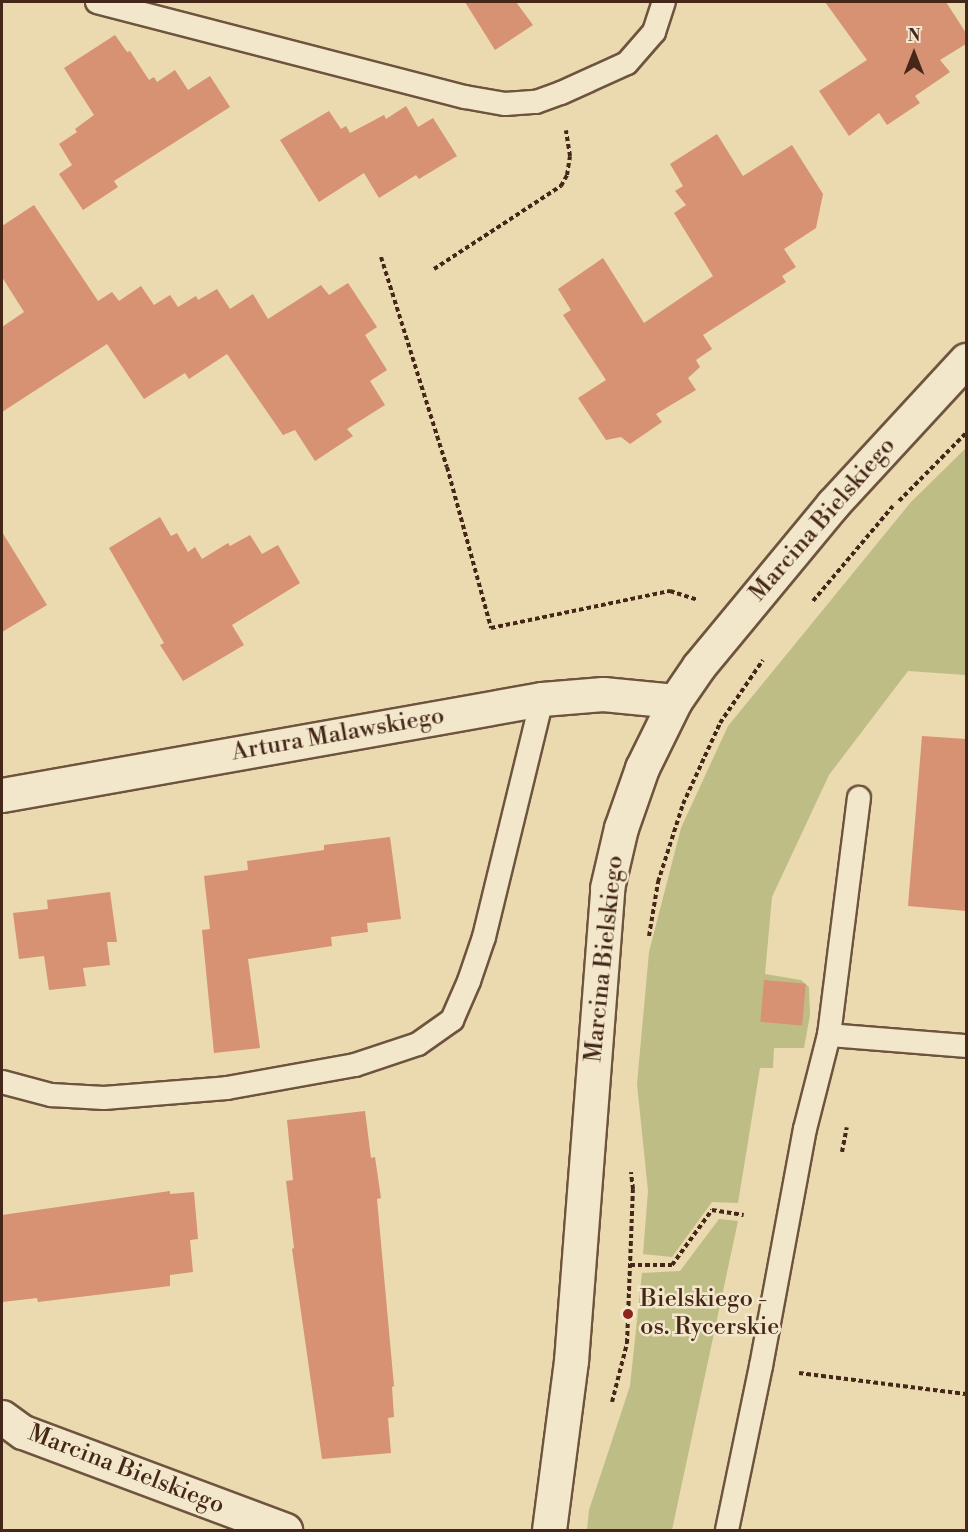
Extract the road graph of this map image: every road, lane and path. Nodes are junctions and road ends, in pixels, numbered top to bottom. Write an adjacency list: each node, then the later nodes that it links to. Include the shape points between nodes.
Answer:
1 (97, 2): 3 (lane, via 465,97 505,104 536,102)
2 (664, 2): 3 (lane, via 654,32 627,63)
3 (561, 93): 5 (path, via 570,156 561,186)
4 (381, 257): 7 (path, via 447,467 491,628 670,591 703,602)
5 (434, 269)
6 (966, 360): 7 (street, Marcina Bielskiego, via 833,504)
7 (732, 627): 10 (street, Marcina Bielskiego)
8 (767, 654): 13 (path, via 720,723 683,804 658,882)
9 (542, 699): 10 (street, Artura Malawskiego, via 603,694); 11 (street, Artura Malawskiego); 16 (lane, via 484,937 452,1020 418,1044 355,1065 216,1089 105,1098 51,1095)
10 (675, 701): 27 (street, Marcina Bielskiego, via 642,768 621,828 608,888 571,1361)
11 (2, 795)
12 (859, 798): 14 (lane)
13 (649, 940)
14 (830, 1035): 15 (lane); 28 (lane, via 805,1129)
15 (966, 1046)
16 (2, 1082)
17 (850, 1115): 18 (path)
18 (840, 1161)
19 (630, 1166): 21 (path)
20 (744, 1215): 21 (path, via 712,1210 672,1265)
21 (630, 1265): 24 (path, via 627,1343)
22 (795, 1372): 23 (path)
23 (966, 1394)
24 (609, 1412)
25 (2, 1417): 26 (street, Marcina Bielskiego, via 23,1432)
26 (285, 1530)
27 (549, 1530)
28 (727, 1530)

